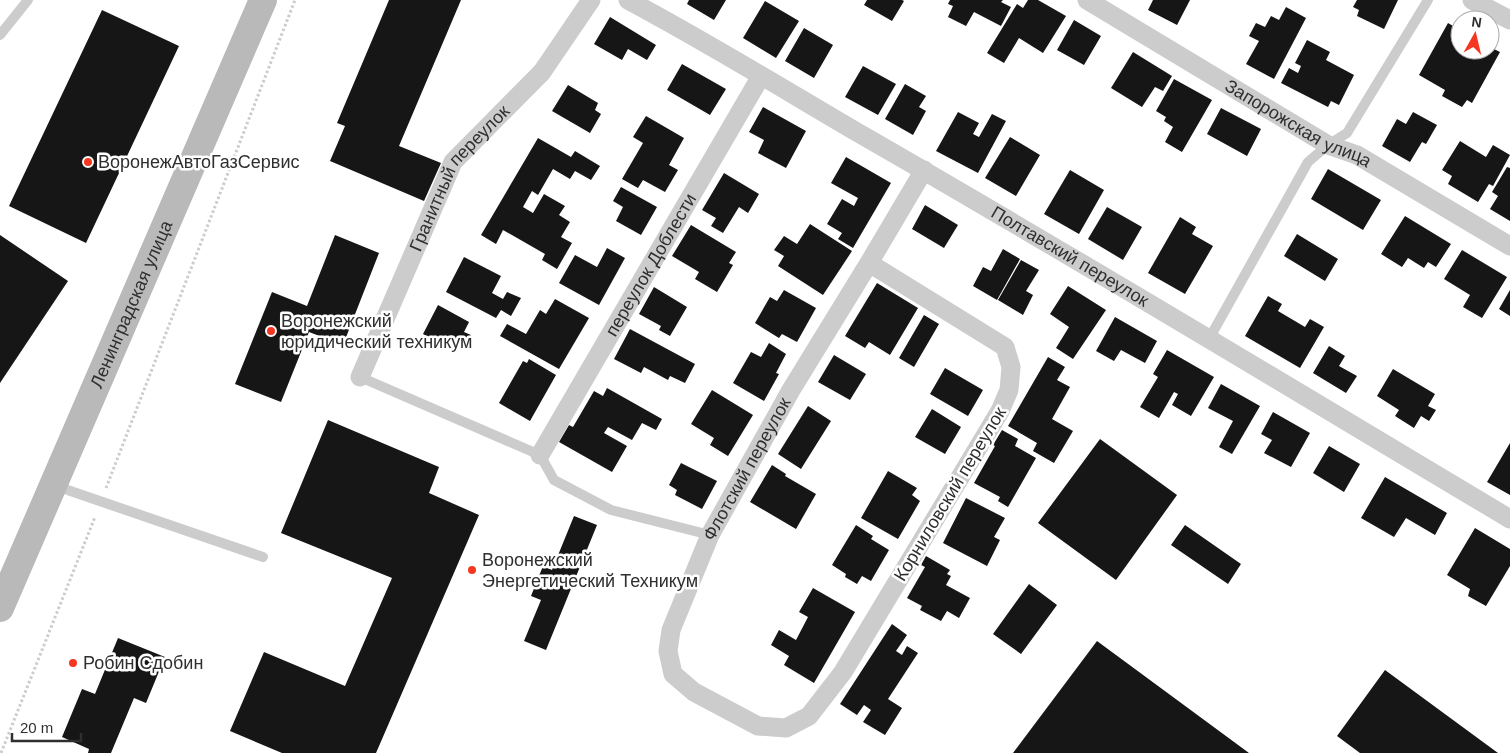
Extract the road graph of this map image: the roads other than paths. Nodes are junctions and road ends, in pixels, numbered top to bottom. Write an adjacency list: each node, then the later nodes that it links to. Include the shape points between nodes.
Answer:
1 (28, 0): 9 (lane)
2 (263, 0): 18 (main road, Ленинградская улица)
3 (591, 0): 16 (street, Гранитный переулок, via 542,72 453,162)
4 (628, 0): 10 (street, Полтавский переулок)
5 (1087, 0): 11 (street, Запорожская улица)
6 (1428, 0): 11 (lane, via 1346,132)
7 (1472, 0): 8 (street)
8 (1510, 20)
9 (0, 35)
10 (760, 76): 12 (street, Полтавский переулок); 17 (street, переулок Доблести)
11 (1328, 145): 13 (street, Запорожская улица, via 1357,155); 15 (lane, via 1308,162)
12 (924, 170): 14 (street, Флотский переулок); 15 (street, Полтавский переулок)
13 (1510, 246)
14 (869, 263): 20 (street, Флотский переулок, via 791,390); 23 (street, Корниловский переулок, via 1005,347 1011,368 1010,390 843,672)
15 (1208, 339): 19 (street, Полтавский переулок)
16 (360, 377): 17 (lane)
17 (540, 454): 20 (lane, via 554,480 611,510)
18 (53, 485): 21 (lane); 22 (main road, Ленинградская улица)
19 (1510, 519)
20 (710, 535): 23 (street, Флотский переулок, via 671,630 668,651 673,674 694,692 758,726 786,728)
21 (263, 557)
22 (0, 608)
23 (809, 716)

